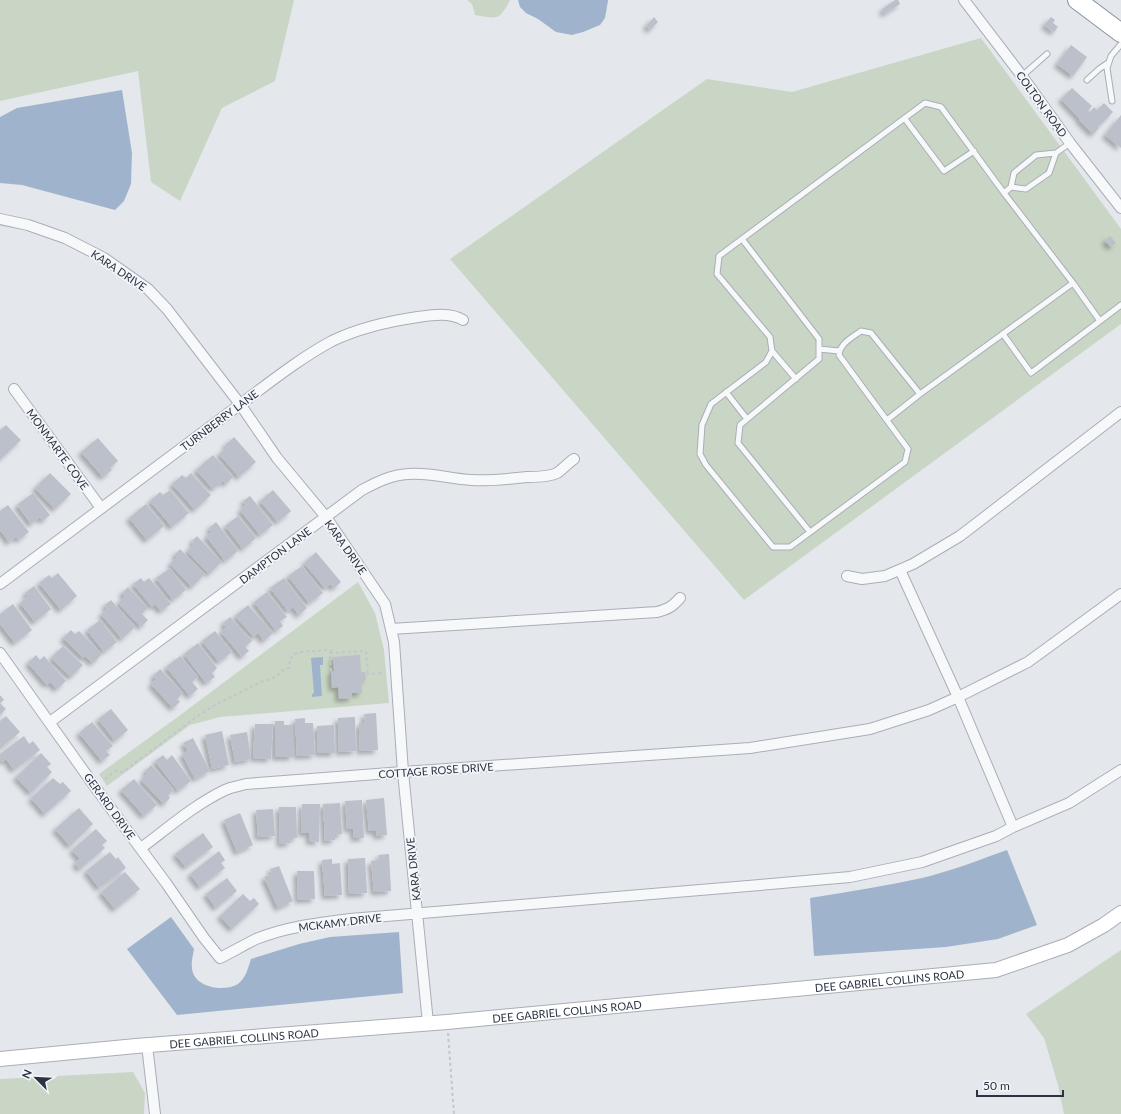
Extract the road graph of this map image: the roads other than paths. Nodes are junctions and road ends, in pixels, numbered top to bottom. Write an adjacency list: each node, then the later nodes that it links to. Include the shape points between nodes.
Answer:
1 (964, 0): 7 (street, COLTON ROAD)
2 (1077, 0): 3 (highway)
3 (1121, 33)
4 (1121, 44): 6 (lane)
5 (1047, 54): 7 (lane)
6 (1108, 63): 8 (lane); 9 (lane)
7 (1022, 76): 11 (street, COLTON ROAD)
8 (1087, 80)
9 (1112, 101)
10 (905, 119): 12 (lane, via 925,103 941,107); 12 (lane, via 944,171); 18 (lane)
11 (1070, 142): 13 (lane); 16 (street, COLTON ROAD)
12 (974, 151): 15 (lane)
13 (1056, 153): 14 (lane, via 1036,155 1014,173); 14 (lane, via 1049,173 1026,189)
14 (1011, 187): 15 (lane)
15 (1004, 192): 19 (lane)
16 (1121, 208)
17 (0, 219): 31 (street, KARA DRIVE, via 28,225 65,238 104,258 148,289)
18 (742, 239): 24 (lane, via 818,339); 25 (lane, via 719,256 717,274 770,337)
19 (1073, 283): 22 (lane); 23 (lane)
20 (1121, 306): 22 (lane)
21 (463, 320): 31 (street, TURNBERRY LANE, via 450,315 430,315 355,332 295,364)
22 (1100, 321): 23 (lane, via 1031,373)
23 (1003, 334): 30 (lane)
24 (819, 349): 26 (lane); 27 (lane, via 819,359)
25 (772, 351): 27 (lane); 29 (lane, via 766,362)
26 (839, 351): 30 (lane, via 844,343 861,332 871,333); 34 (lane, via 839,355)
27 (796, 379): 33 (lane)
28 (14, 389): 36 (street, MONMARTE COVE)
29 (726, 392): 33 (lane); 38 (lane, via 711,404 702,425 700,454 706,465 773,547 790,547)
30 (920, 394): 34 (lane)
31 (240, 404): 36 (street, TURNBERRY LANE); 37 (street, KARA DRIVE, via 277,458)
32 (1121, 412): 39 (street, via 960,536)
33 (748, 419): 38 (lane, via 740,425 738,443)
34 (887, 420): 38 (lane, via 908,449 905,462)
35 (574, 459): 37 (street, DAMPTON LANE, via 557,473 547,476 491,480 423,474 394,476 362,490)
36 (102, 508): 41 (street, TURNBERRY LANE)
37 (326, 517): 44 (street, KARA DRIVE, via 386,604); 47 (street, DAMPTON LANE)
38 (810, 532)
39 (900, 570): 40 (street, via 885,576 862,579); 46 (street)
40 (847, 576)
41 (0, 584)
42 (1121, 594): 46 (street, COTTAGE ROSE DRIVE, via 1028,662)
43 (680, 598): 44 (street, via 673,606 657,612)
44 (391, 629): 49 (street, KARA DRIVE)
45 (0, 652): 47 (street, GERARD DRIVE)
46 (958, 697): 49 (street, COTTAGE ROSE DRIVE, via 929,710 870,729 750,748); 50 (street)
47 (50, 722): 51 (street, GERARD DRIVE)
48 (1121, 770): 50 (street, MCKAMY DRIVE, via 1068,803)
49 (403, 772): 51 (street, COTTAGE ROSE DRIVE, via 246,784 209,799); 53 (street, KARA DRIVE)
50 (1014, 827): 53 (street, MCKAMY DRIVE, via 996,836 922,862 850,877)
51 (141, 848): 54 (street, GERARD DRIVE)
52 (1121, 913): 55 (street, DEE GABRIEL COLLINS ROAD, via 1068,945 996,970)
53 (418, 914): 54 (street, MCKAMY DRIVE, via 310,924 256,940); 55 (street, KARA DRIVE)
54 (220, 958)
55 (428, 1023): 56 (street, DEE GABRIEL COLLINS ROAD)
56 (147, 1045): 57 (street, DEE GABRIEL COLLINS ROAD); 58 (street)
57 (0, 1059)
58 (154, 1114)

